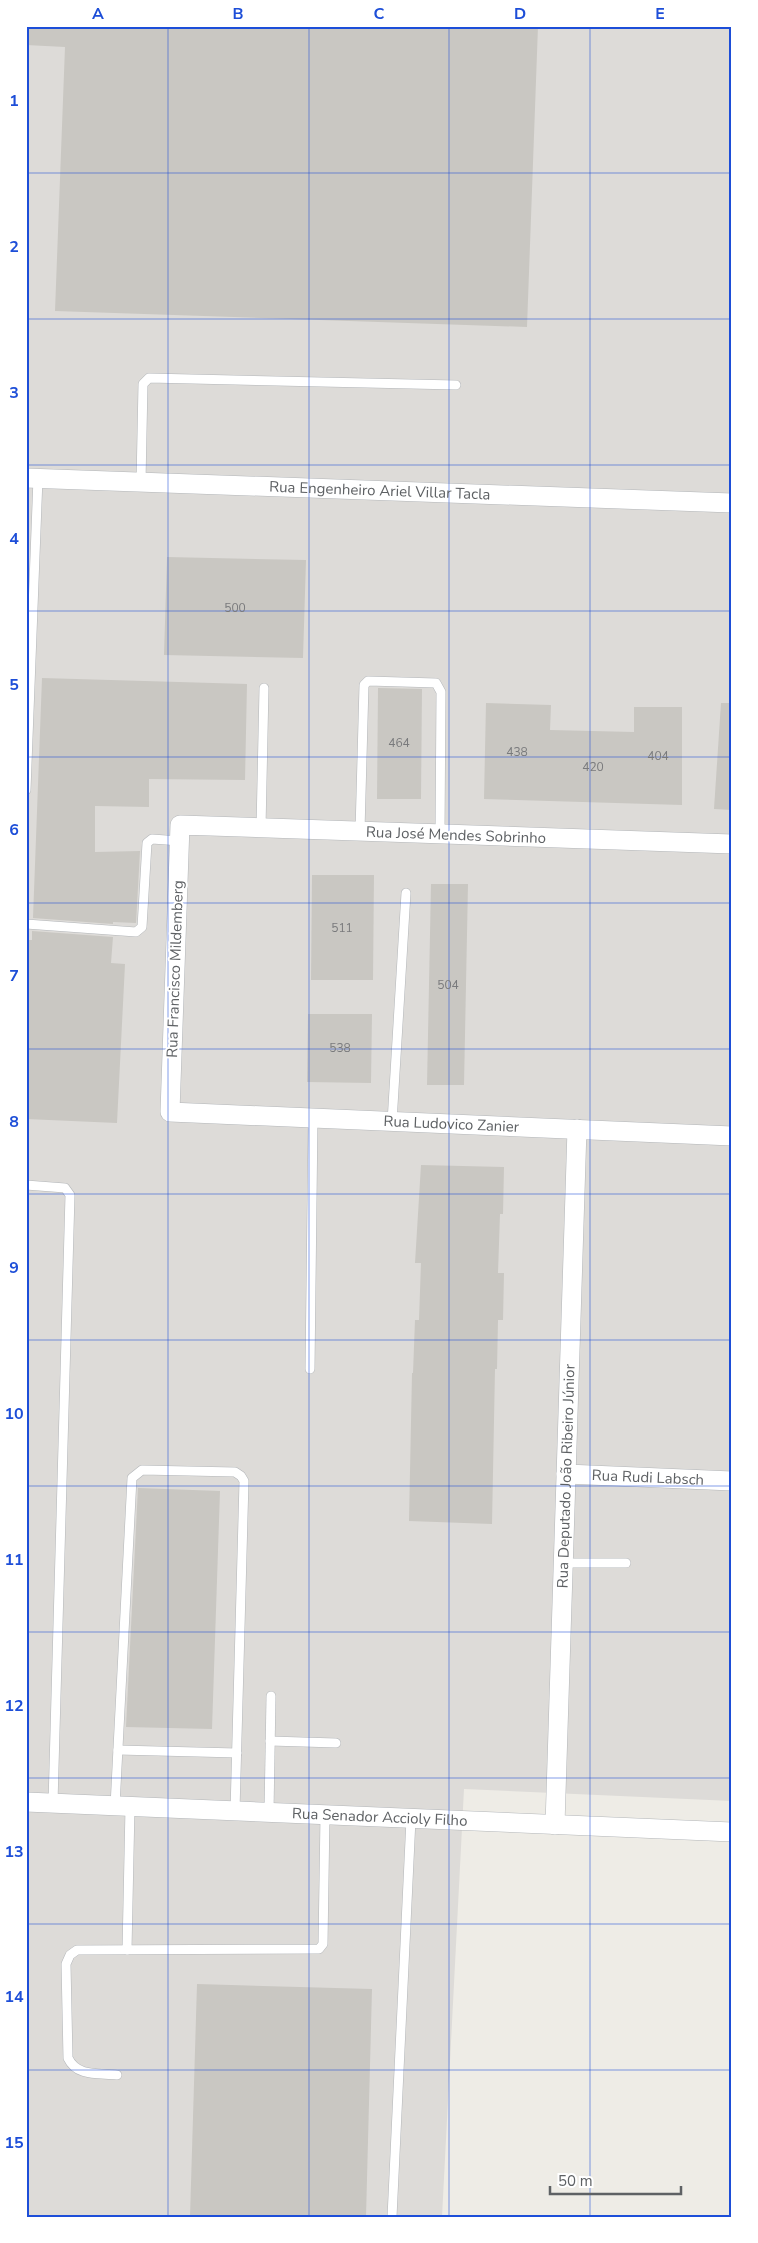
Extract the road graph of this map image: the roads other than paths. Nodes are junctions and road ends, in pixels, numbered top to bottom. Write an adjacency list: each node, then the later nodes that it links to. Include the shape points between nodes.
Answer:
1 (456, 385): 3 (lane, via 149,378 142,384)
2 (32, 478): 3 (street, Rua Engenheiro Ariel Villar Tacla); 6 (lane)
3 (141, 482): 4 (street, Rua Engenheiro Ariel Villar Tacla)
4 (732, 503)
5 (264, 688): 7 (lane)
6 (26, 790)
7 (261, 828): 8 (street, Rua José Mendes Sobrinho); 9 (street, Rua José Mendes Sobrinho)
8 (360, 831): 10 (street, Rua José Mendes Sobrinho); 10 (lane, via 364,685 368,682 436,683 441,692)
9 (180, 833): 13 (lane, via 147,843 142,927 136,932); 14 (street, Rua Francisco Mildemberg)
10 (440, 834): 11 (street, Rua José Mendes Sobrinho)
11 (732, 844)
12 (406, 893): 16 (lane)
13 (26, 924)
14 (170, 1112): 15 (street, Rua Ludovico Zanier)
15 (313, 1118): 16 (street, Rua Ludovico Zanier); 20 (lane)
16 (392, 1122): 17 (street, Rua Ludovico Zanier)
17 (577, 1129): 18 (street, Rua Ludovico Zanier); 21 (street, Rua Deputado João Ribeiro Júnior)
18 (732, 1136)
19 (26, 1185): 31 (lane, via 65,1188 70,1195)
20 (310, 1369)
21 (566, 1474): 22 (street, Rua Rudi Labsch); 23 (street, Rua Deputado João Ribeiro Júnior)
22 (732, 1481)
23 (563, 1563): 24 (lane); 37 (street, Rua Deputado João Ribeiro Júnior)
24 (626, 1563)
25 (271, 1696): 26 (lane)
26 (270, 1741): 27 (lane); 34 (lane)
27 (336, 1743)
28 (118, 1750): 29 (lane); 29 (lane, via 132,1478 142,1470 235,1472 244,1481); 32 (lane)
29 (237, 1753): 33 (lane)
30 (26, 1802): 31 (street, Rua Senador Accioly Filho)
31 (53, 1803): 32 (street, Rua Senador Accioly Filho)
32 (122, 1806): 33 (street, Rua Senador Accioly Filho); 39 (lane)
33 (236, 1811): 34 (street, Rua Senador Accioly Filho)
34 (269, 1812): 35 (street, Rua Senador Accioly Filho)
35 (325, 1815): 36 (street, Rua Senador Accioly Filho); 39 (lane, via 322,1948)
36 (412, 1819): 37 (street, Rua Senador Accioly Filho); 41 (lane)
37 (555, 1825): 38 (street, Rua Senador Accioly Filho)
38 (732, 1832)
39 (127, 1950): 40 (lane, via 77,1950 66,1964 68,2058 73,2068 82,2072)
40 (117, 2075)
41 (392, 2217)

